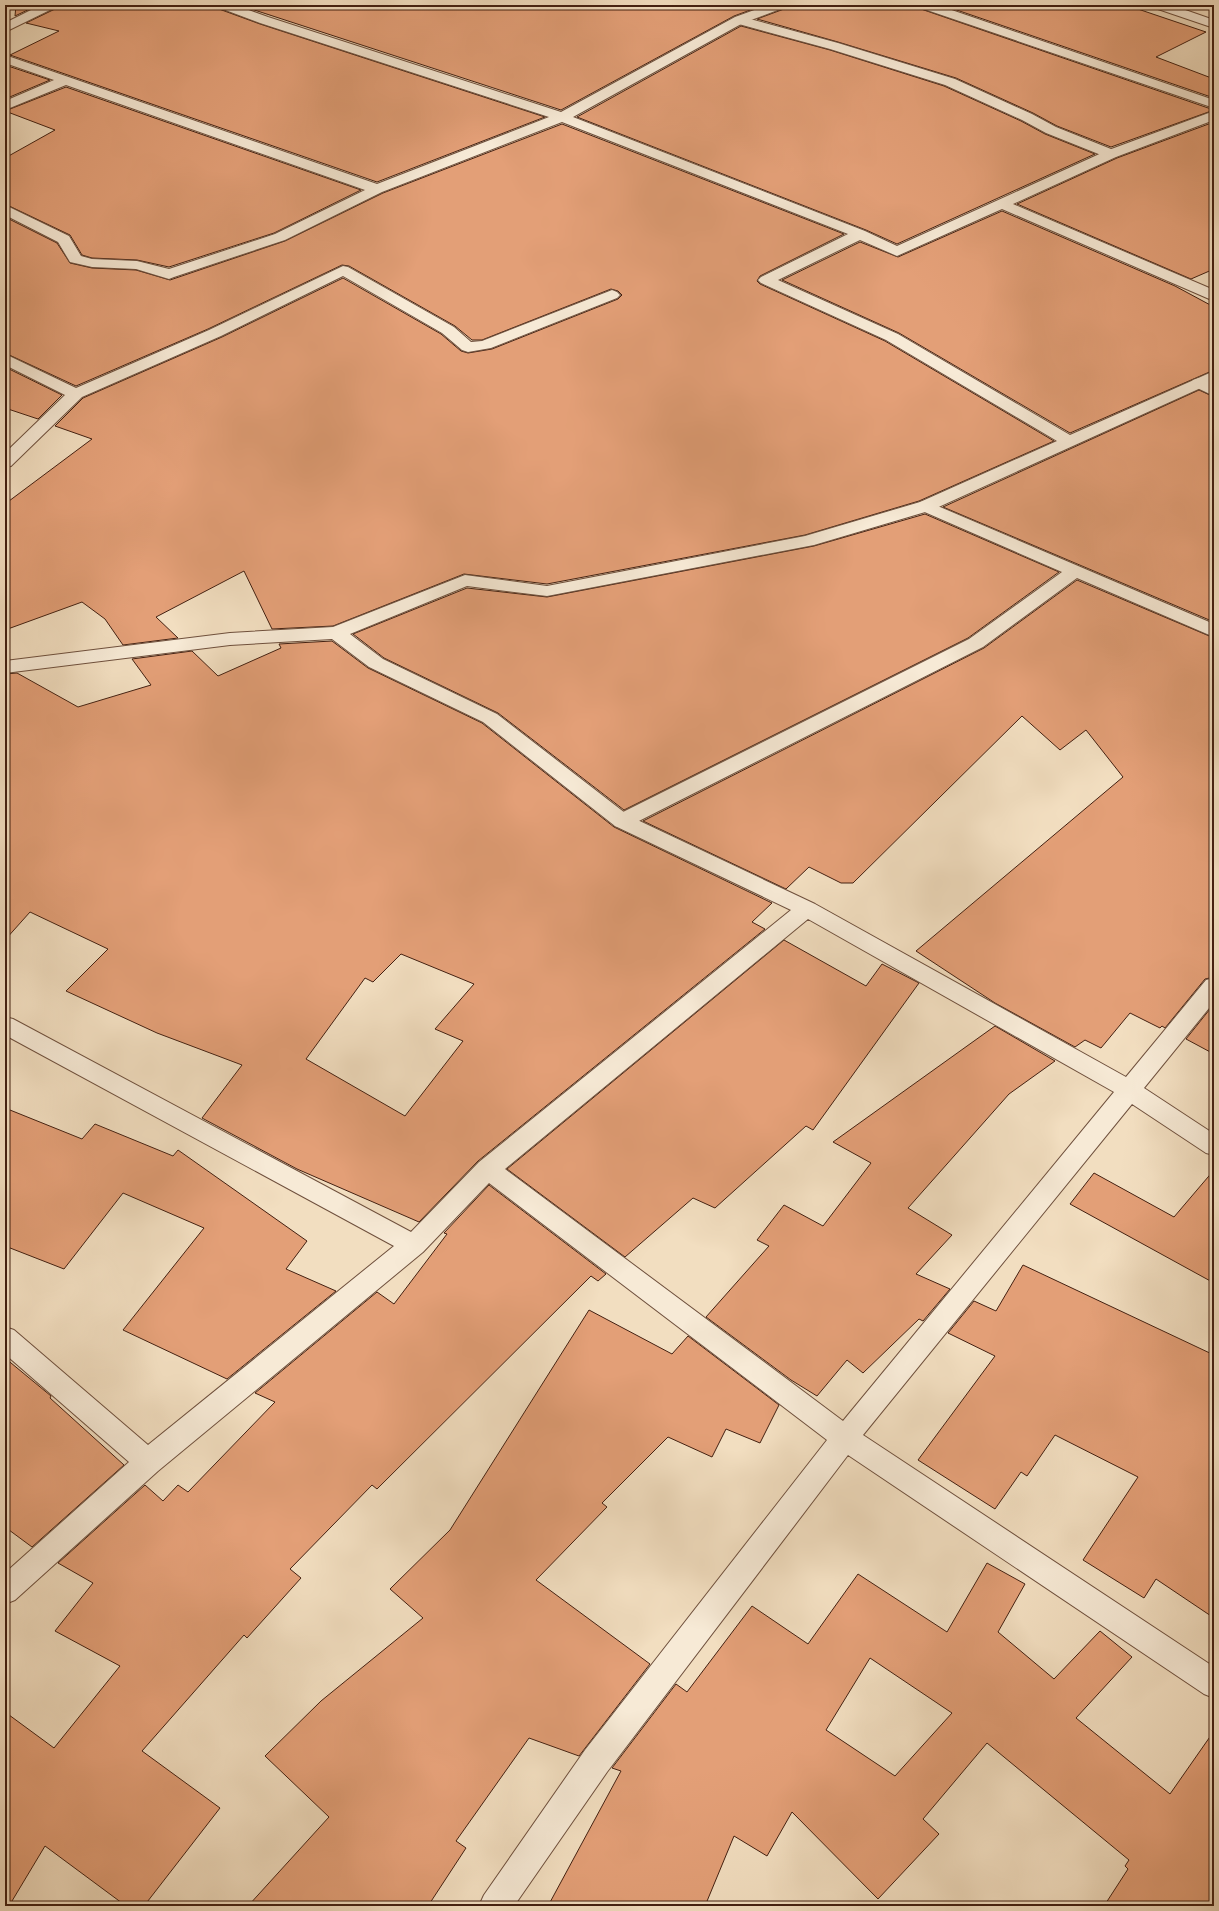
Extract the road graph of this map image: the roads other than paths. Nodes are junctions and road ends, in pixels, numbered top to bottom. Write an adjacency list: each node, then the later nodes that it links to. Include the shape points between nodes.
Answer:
1 (50, 5): 8 (street)
2 (224, 5): 14 (street)
3 (779, 5): 6 (street)
4 (925, 5): 11 (street)
5 (1159, 5): 7 (street)
6 (739, 20): 14 (street); 15 (street, via 950,82 1051,130)
7 (1214, 24)
8 (5, 28)
9 (5, 59): 10 (street)
10 (64, 81): 12 (street); 16 (street)
11 (1214, 104)
12 (5, 106)
13 (1214, 115): 15 (street)
14 (562, 117): 16 (street); 19 (street)
15 (1111, 154): 17 (street)
16 (376, 190): 18 (street, via 280,237 169,274 137,265 92,263 75,259 64,239)
17 (1001, 204): 19 (street, via 897,252); 21 (street)
18 (5, 209)
19 (860, 234): 25 (street, via 766,280 892,337)
20 (612, 295): 24 (street, via 485,345 468,347 448,330 343,270 215,333)
21 (1214, 296)
22 (5, 359): 24 (street)
23 (1209, 383): 25 (street)
24 (76, 394): 26 (street)
25 (1069, 441): 27 (street)
26 (5, 462)
27 (926, 506): 28 (street); 30 (street, via 808,541 547,592 466,580)
28 (1075, 571): 29 (street); 32 (street, via 976,643)
29 (1214, 631)
30 (336, 633): 31 (street, via 230,639); 32 (street, via 376,663 490,718)
31 (5, 667)
32 (622, 821): 33 (street)
33 (807, 909): 36 (street); 38 (street)
34 (1214, 986): 36 (street)
35 (5, 1025): 39 (street)
36 (1129, 1090): 37 (street); 41 (street)
37 (1214, 1146)
38 (488, 1169): 39 (street); 41 (street)
39 (414, 1245): 42 (street)
40 (5, 1338): 42 (street)
41 (845, 1438): 44 (street); 45 (street, via 596,1761)
42 (148, 1462): 43 (street)
43 (5, 1591)
44 (1214, 1684)
45 (495, 1906)

